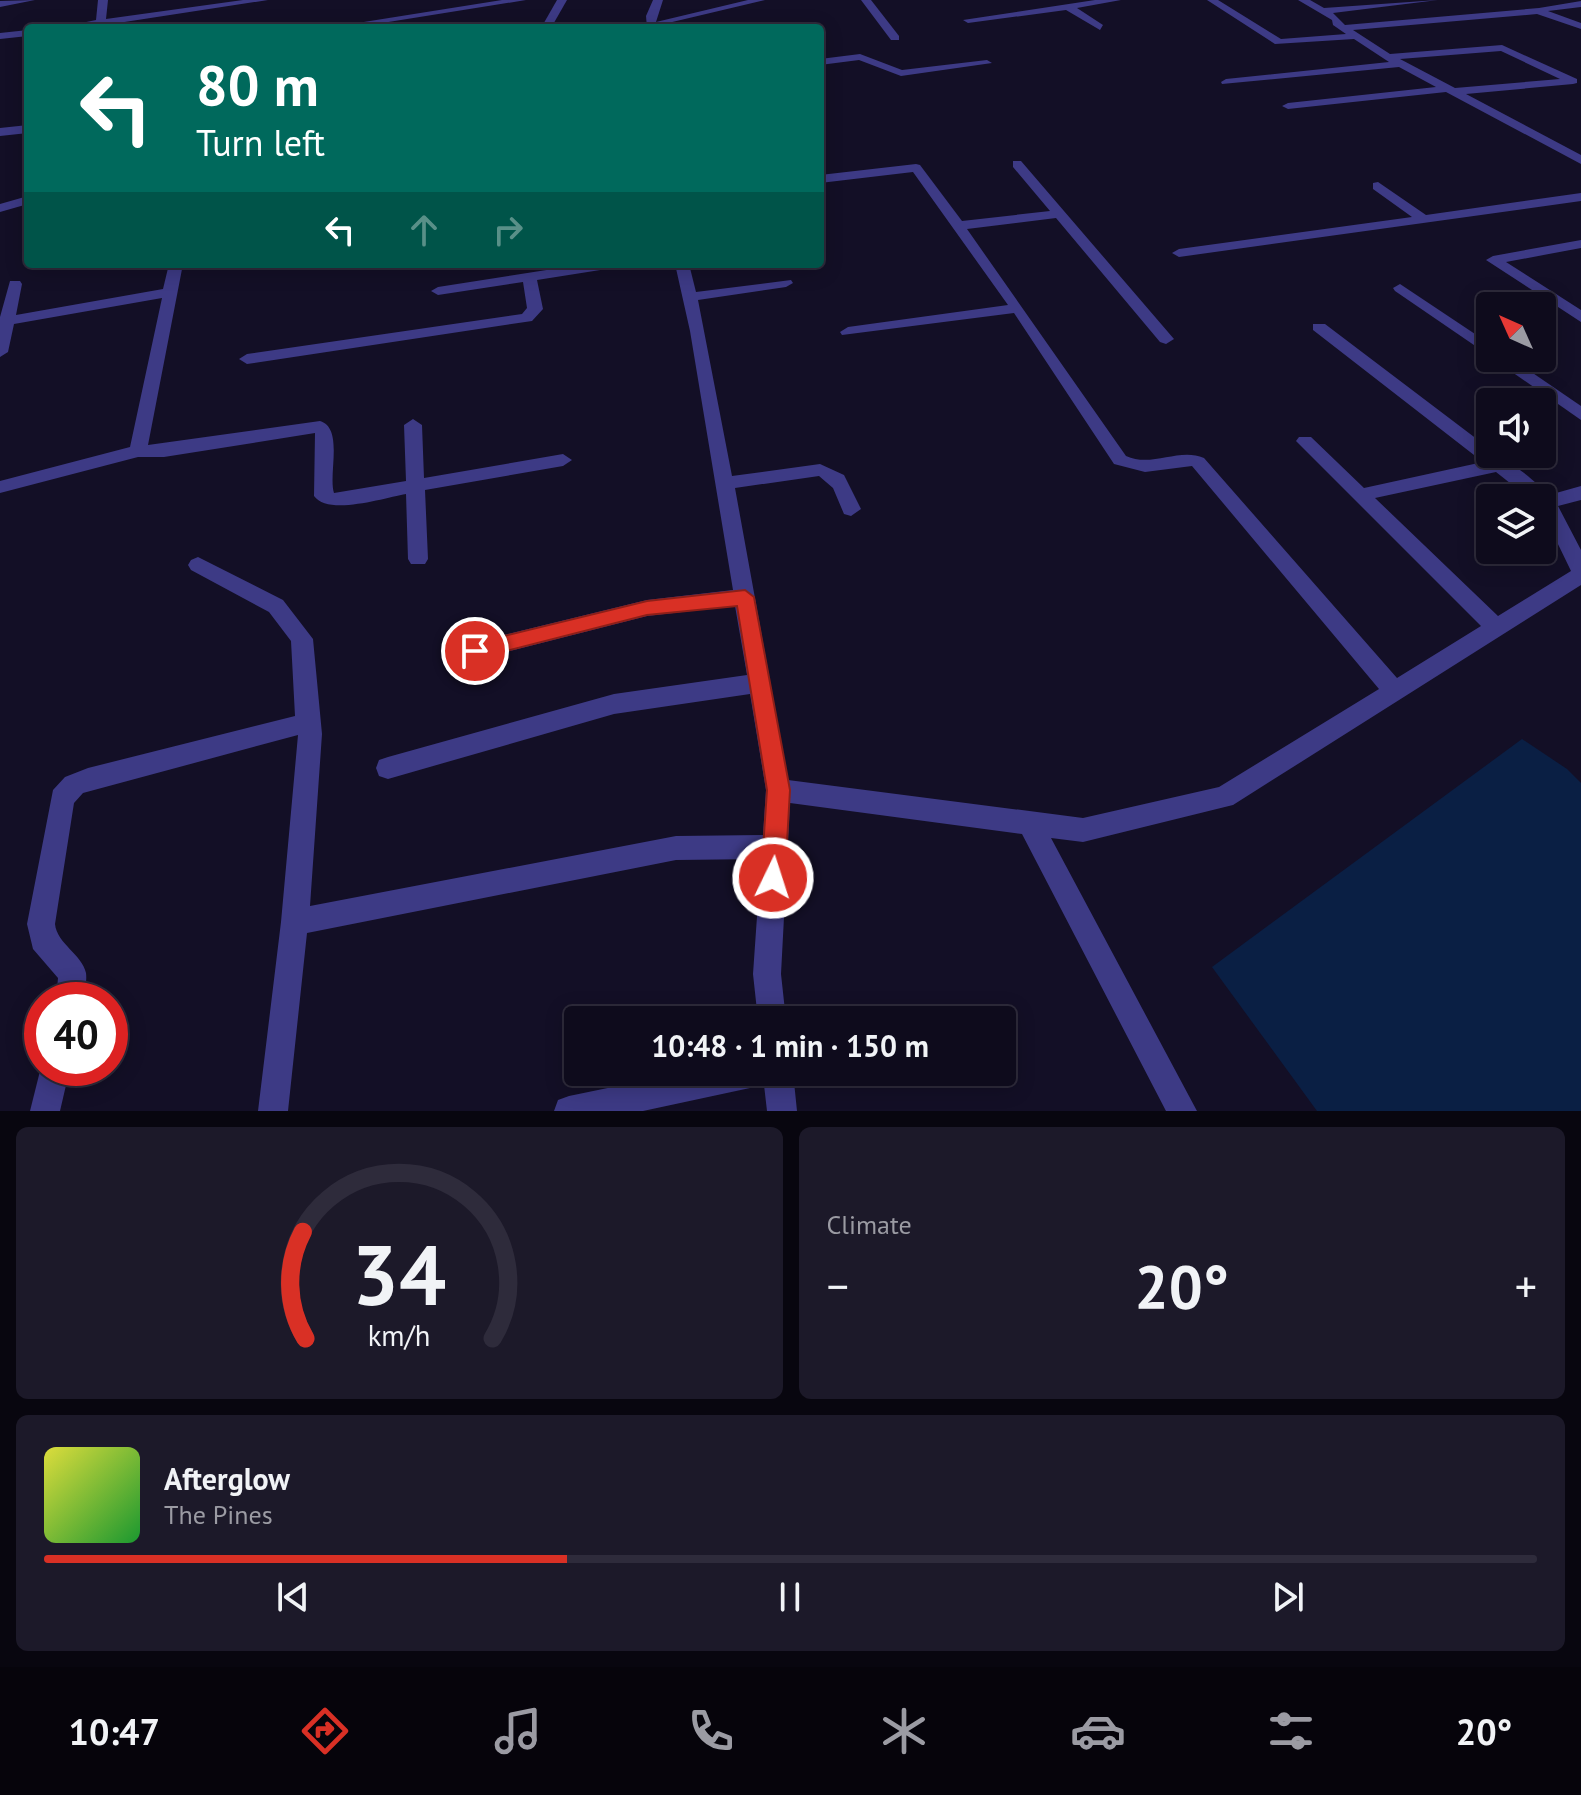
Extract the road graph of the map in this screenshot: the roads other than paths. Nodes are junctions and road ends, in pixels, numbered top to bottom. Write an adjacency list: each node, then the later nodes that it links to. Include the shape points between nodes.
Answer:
1 (30, 0): 15 (street)
2 (103, 0): 23 (street)
3 (263, 0): 24 (street)
4 (521, 0): 21 (street)
5 (562, 0): 27 (street)
6 (658, 0): 28 (street)
7 (760, 0): 29 (street)
8 (866, 0): 36 (street)
9 (1047, 0): 18 (street)
10 (1116, 0): 18 (street)
11 (1212, 0): 35 (street, via 1279,42)
12 (1303, 0): 19 (street)
13 (1433, 0): 19 (street)
14 (1550, 0): 17 (street)
15 (0, 4)
16 (1581, 4): 17 (street)
17 (1567, 6): 20 (street)
18 (1064, 8): 22 (street); 31 (street)
19 (1322, 11): 32 (street)
20 (1540, 11): 30 (street); 32 (street)
21 (430, 13): 25 (street); 26 (street)
22 (968, 20)
23 (100, 24)
24 (107, 24)
25 (368, 24)
26 (435, 24)
27 (548, 24)
28 (652, 24)
29 (664, 24)
30 (1581, 26)
31 (1100, 27)
32 (1343, 28): 35 (street)
33 (24, 33): 34 (street)
34 (0, 36)
35 (1355, 36): 37 (street)
36 (895, 38)
37 (1388, 57): 40 (street); 41 (street, via 1502,48)
38 (824, 62): 39 (street, via 860,57 901,73)
39 (987, 63)
40 (1400, 64): 42 (street); 43 (street)
41 (1577, 81): 43 (street)
42 (1226, 82)
43 (1450, 90): 44 (street); 48 (street)
44 (1288, 106)
45 (24, 129): 46 (street)
46 (0, 132)
47 (1581, 147): 48 (street)
48 (1562, 150): 49 (street)
49 (1581, 160)
50 (1017, 164): 56 (street)
51 (824, 178): 58 (street, via 915,167)
52 (1378, 186): 57 (street)
53 (1581, 197): 57 (street)
54 (24, 201): 55 (street)
55 (0, 208)
56 (1057, 214): 58 (street); 76 (street)
57 (1425, 220): 60 (street)
58 (958, 226): 71 (street)
59 (1581, 244): 73 (street, via 1493,260)
60 (1179, 253)
61 (175, 268): 69 (street)
62 (587, 268): 64 (street)
63 (683, 268): 70 (street)
64 (529, 277): 68 (street); 79 (street, via 535,309 527,318)
65 (786, 283): 70 (street)
66 (15, 284): 72 (street)
67 (1400, 288): 77 (street)
68 (438, 291)
69 (172, 292): 72 (street); 85 (street)
70 (690, 297): 89 (street)
71 (1018, 308): 75 (street); 105 (street, via 1120,460 1139,467 1198,462)
72 (5, 315): 78 (street)
73 (1581, 317)
74 (1319, 327): 84 (street)
75 (848, 332)
76 (1166, 339)
77 (1476, 341)
78 (0, 352)
79 (247, 359)
80 (1520, 372): 81 (street)
81 (1581, 414)
82 (413, 425): 92 (street)
83 (1305, 441): 94 (street)
84 (1476, 447)
85 (138, 451): 91 (street); 92 (street, via 320,427 326,500)
86 (563, 460): 92 (street)
87 (1486, 468): 94 (street)
88 (1504, 468): 90 (street)
89 (725, 483): 96 (street, via 820,470 840,480); 101 (street)
90 (1524, 484)
91 (0, 487)
92 (413, 488): 98 (street)
93 (1581, 493): 95 (street)
94 (1361, 495): 102 (street)
95 (1556, 497)
96 (851, 509)
97 (1556, 524): 100 (street)
98 (418, 559)
99 (198, 565): 106 (street, via 276,606 302,639)
100 (1581, 572): 102 (street)
101 (745, 597): 103 (street, via 647,608); 104 (street)
102 (1496, 628): 105 (street)
103 (475, 651)
104 (760, 683): 107 (street, via 614,704); 108 (street)
105 (1394, 691): 109 (street, via 1224,797 1083,830)
106 (307, 727): 111 (street); 112 (street, via 298,725 74,785 62,798 41,924 43,939 72,974)
107 (388, 768)
108 (778, 790): 109 (street); 110 (street)
109 (1030, 823): 121 (street)
110 (775, 847): 111 (street, via 676,848); 113 (street, via 767,974)
111 (295, 922): 118 (street)
112 (71, 982)
113 (770, 1006)
114 (51, 1086): 117 (street)
115 (691, 1086): 119 (street)
116 (779, 1086): 120 (street)
117 (45, 1111)
118 (273, 1111)
119 (569, 1111)
120 (782, 1111)
121 (1182, 1111)

